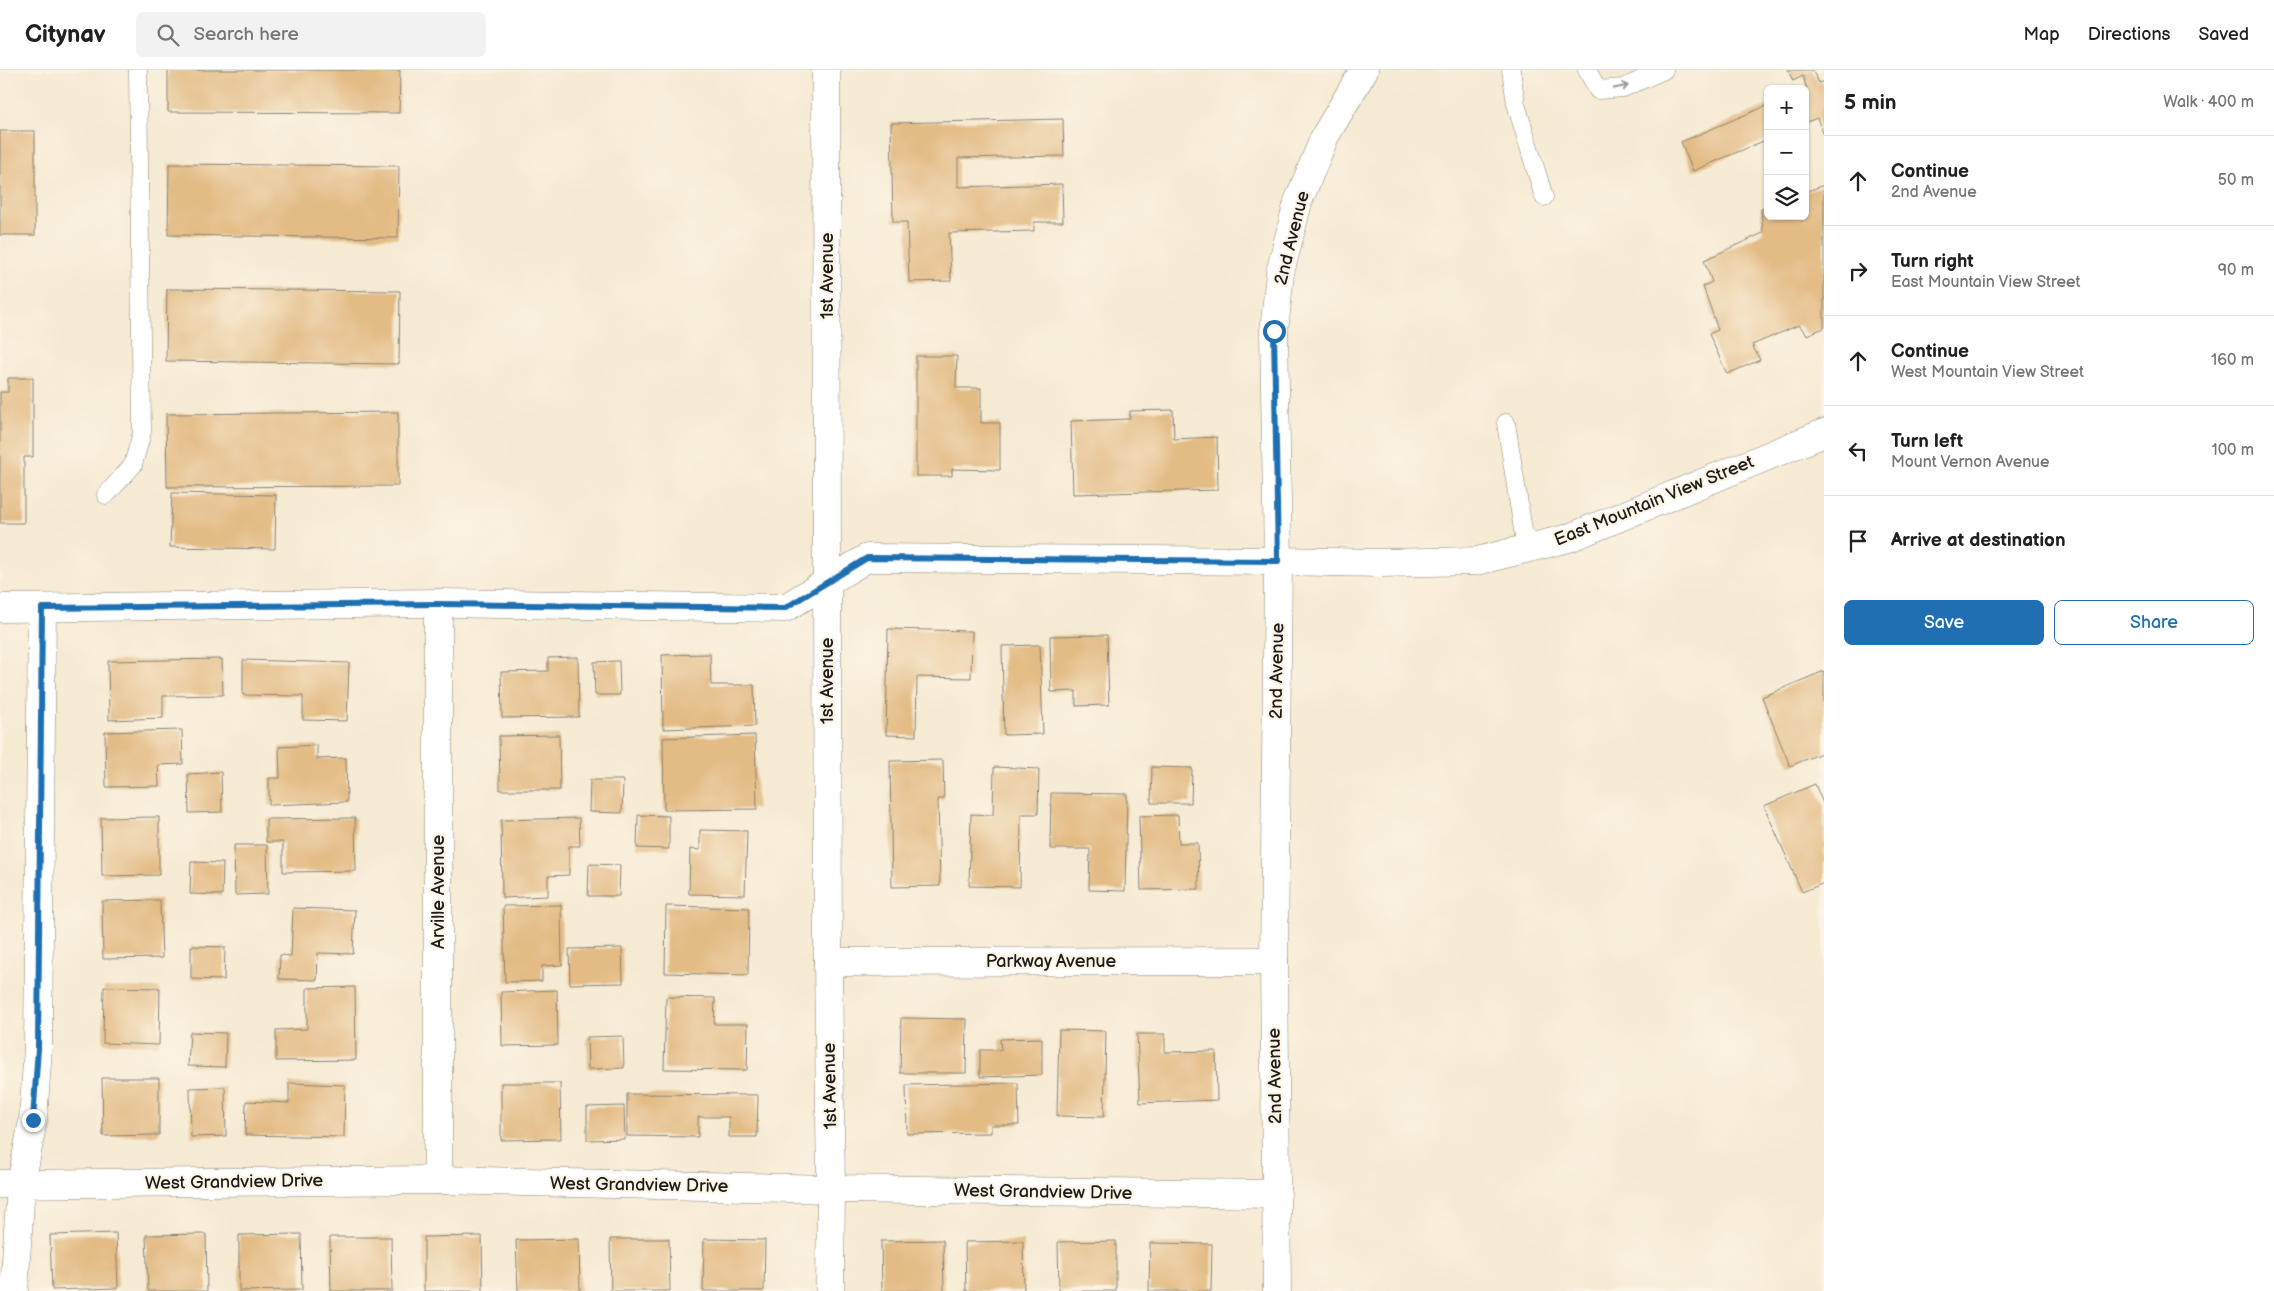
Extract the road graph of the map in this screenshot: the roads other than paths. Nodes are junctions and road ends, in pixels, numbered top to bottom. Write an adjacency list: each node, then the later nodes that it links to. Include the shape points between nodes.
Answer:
1 (138, 70): 10 (lane, via 142,432 133,466)
2 (826, 70): 13 (street, 1st Avenue)
3 (1364, 70): 12 (street, 2nd Avenue, via 1325,136 1298,202 1280,273 1274,331)
4 (1511, 70): 7 (lane, via 1516,104)
5 (1587, 70): 6 (lane, one-way to 6, via 1598,90 1623,88)
6 (1664, 70)
7 (1544, 197)
8 (1506, 423): 11 (lane)
9 (1824, 433): 11 (street, East Mountain View Street, via 1569,538)
10 (106, 495)
11 (1526, 549): 12 (street, East Mountain View Street, via 1477,561 1381,564)
12 (1278, 561): 13 (street, East Mountain View Street, via 867,558); 17 (street, 2nd Avenue)
13 (827, 582): 14 (street, East Mountain View Street, via 785,608); 18 (street, 1st Avenue)
14 (438, 604): 16 (street, East Mountain View Street); 19 (street, Arville Avenue)
15 (0, 608): 16 (street, East Mountain View Street)
16 (42, 608): 20 (street, via 38,1048 33,1120)
17 (1274, 961): 18 (street, Parkway Avenue); 22 (street, 2nd Avenue)
18 (828, 962): 21 (street, 1st Avenue)
19 (438, 1180): 20 (street, West Grandview Drive); 21 (street, West Grandview Drive)
20 (11, 1185): 23 (street)
21 (831, 1189): 22 (street, West Grandview Drive); 24 (street, 1st Avenue)
22 (1277, 1194): 25 (street, 2nd Avenue)
23 (14, 1291)
24 (830, 1291)
25 (1277, 1291)

